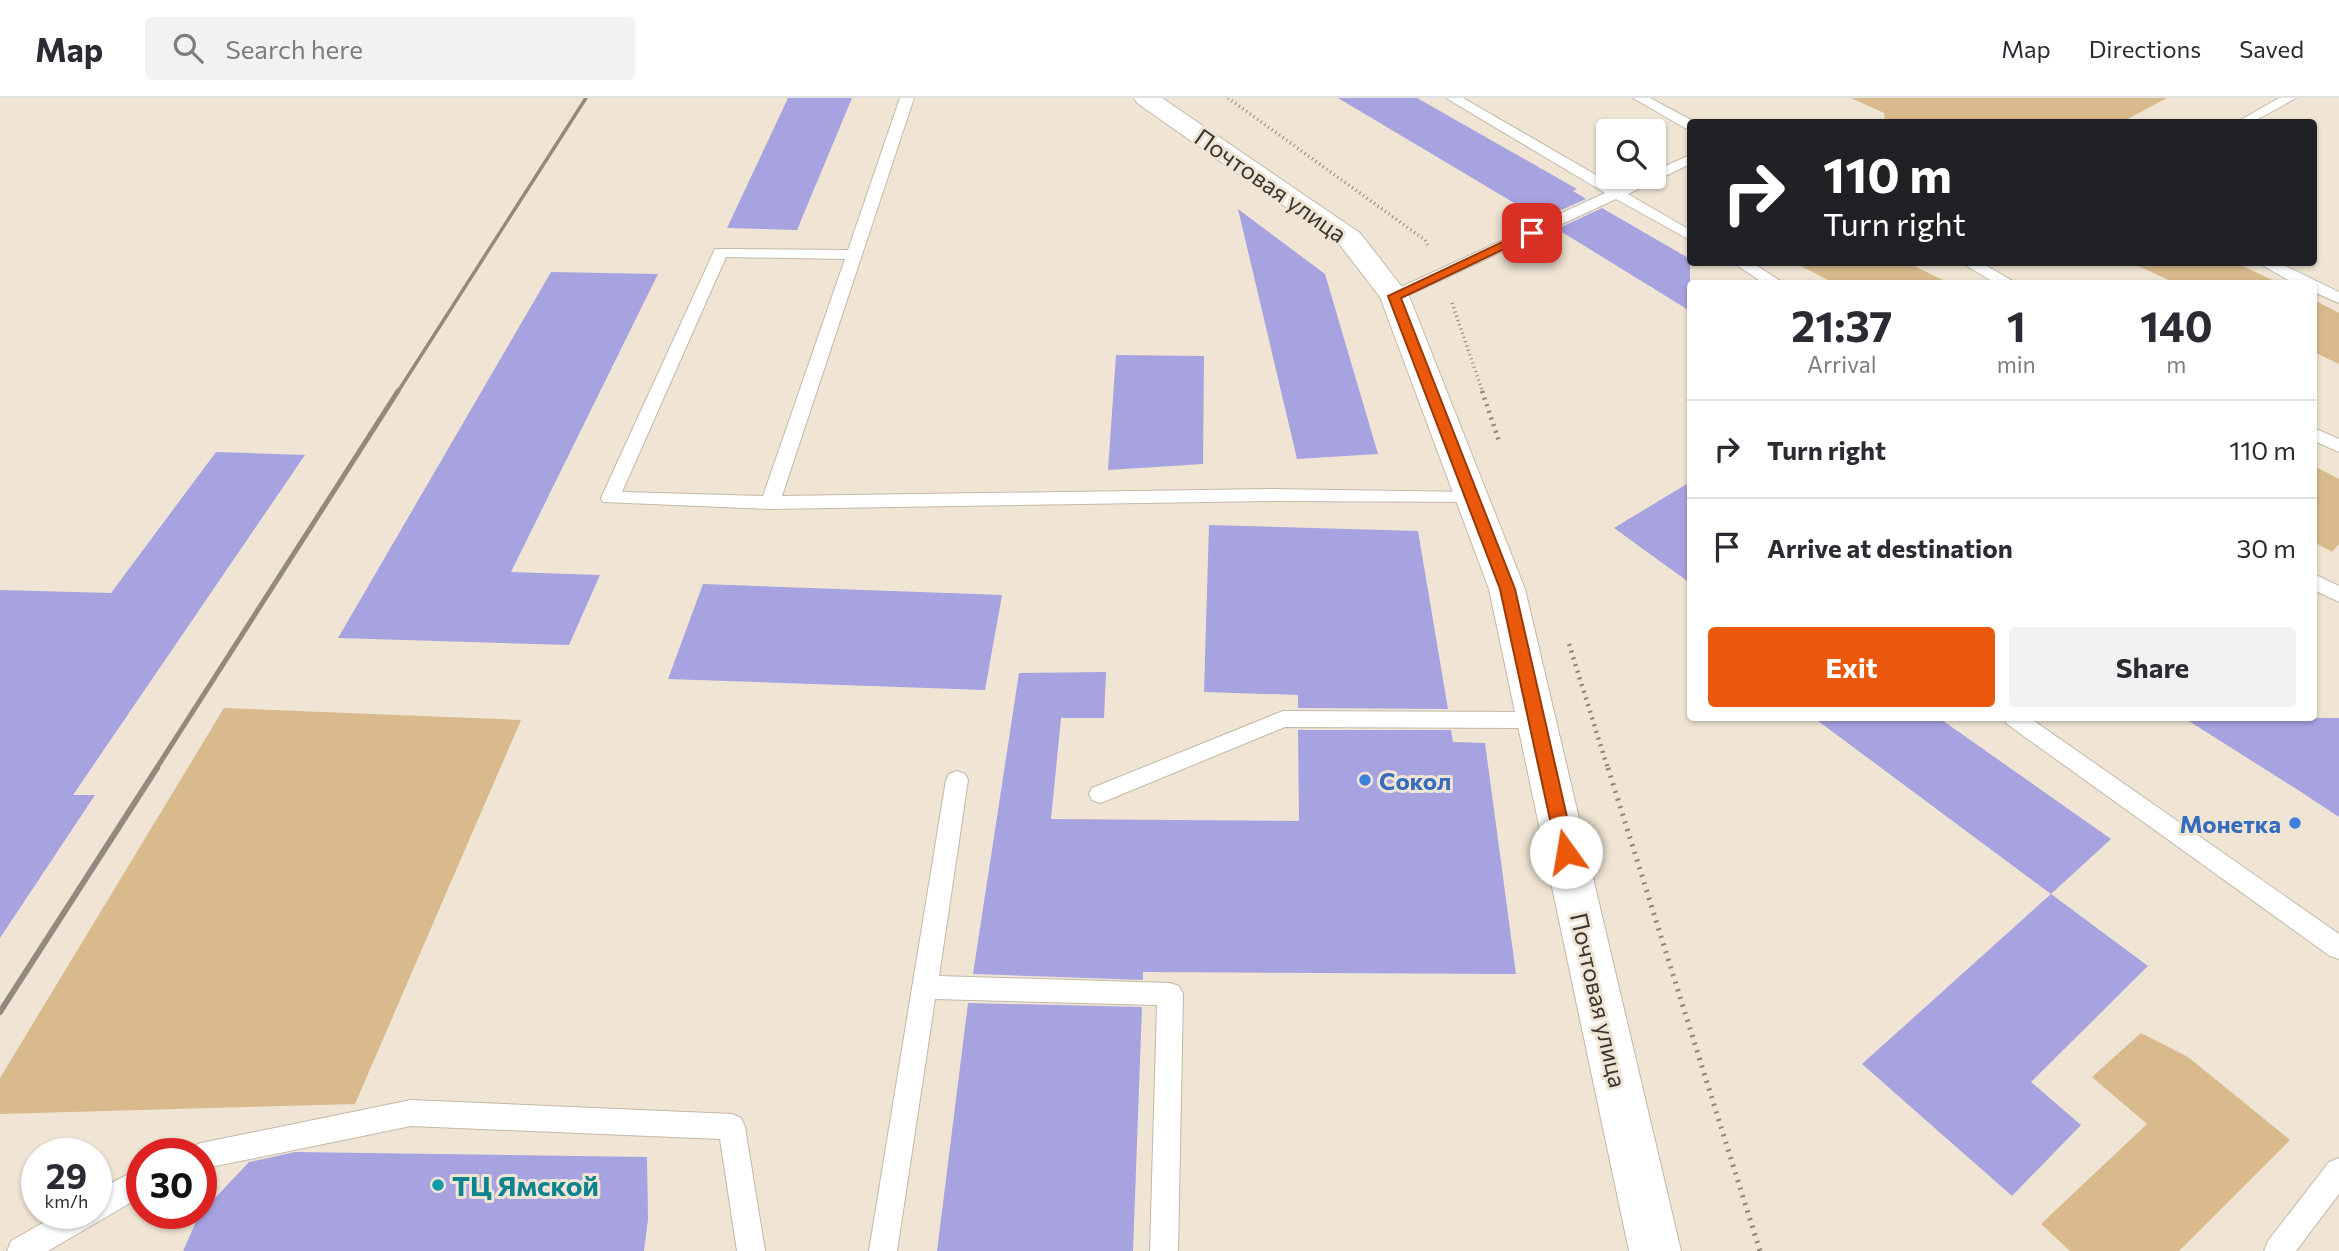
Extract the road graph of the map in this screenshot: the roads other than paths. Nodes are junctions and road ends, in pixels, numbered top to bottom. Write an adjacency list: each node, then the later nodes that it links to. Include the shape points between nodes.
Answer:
1 (907, 98): 13 (lane)
2 (1146, 98): 21 (street, Почтовая улица, via 1350,239)
3 (1454, 98): 11 (lane)
4 (1640, 98): 7 (lane)
5 (2289, 98): 6 (lane)
6 (2250, 119)
7 (1687, 123)
8 (1687, 160): 9 (lane)
9 (1666, 170)
10 (1626, 189): 11 (lane)
11 (1615, 194): 12 (lane); 21 (lane)
12 (1687, 234)
13 (854, 255): 26 (lane); 26 (lane, via 720,252 610,498)
14 (1746, 266): 17 (lane)
15 (1975, 266): 18 (lane)
16 (2272, 266): 19 (lane)
17 (1770, 280)
18 (2002, 280)
19 (2301, 280)
20 (2317, 288): 22 (lane)
21 (1394, 296): 25 (street, Почтовая улица)
22 (2339, 298)
23 (2317, 435): 24 (lane)
24 (2339, 446)
25 (1472, 498): 26 (lane, via 1270,495); 29 (street, Почтовая улица, via 1507,589)
26 (769, 503)
27 (2317, 582): 28 (lane)
28 (2339, 595)
29 (1536, 720): 32 (lane, via 1283,719); 42 (street, Почтовая улица)
30 (2019, 721): 33 (lane)
31 (957, 780): 34 (lane)
32 (1100, 794)
33 (2339, 948)
34 (924, 987): 40 (lane); 41 (lane, via 1170,994)
35 (217, 1153): 39 (lane, via 411,1113 732,1127)
36 (2339, 1172): 43 (lane)
37 (59, 1229): 38 (lane)
38 (21, 1251)
39 (751, 1251)
40 (883, 1251)
41 (1164, 1251)
42 (1655, 1251)
43 (2278, 1251)

